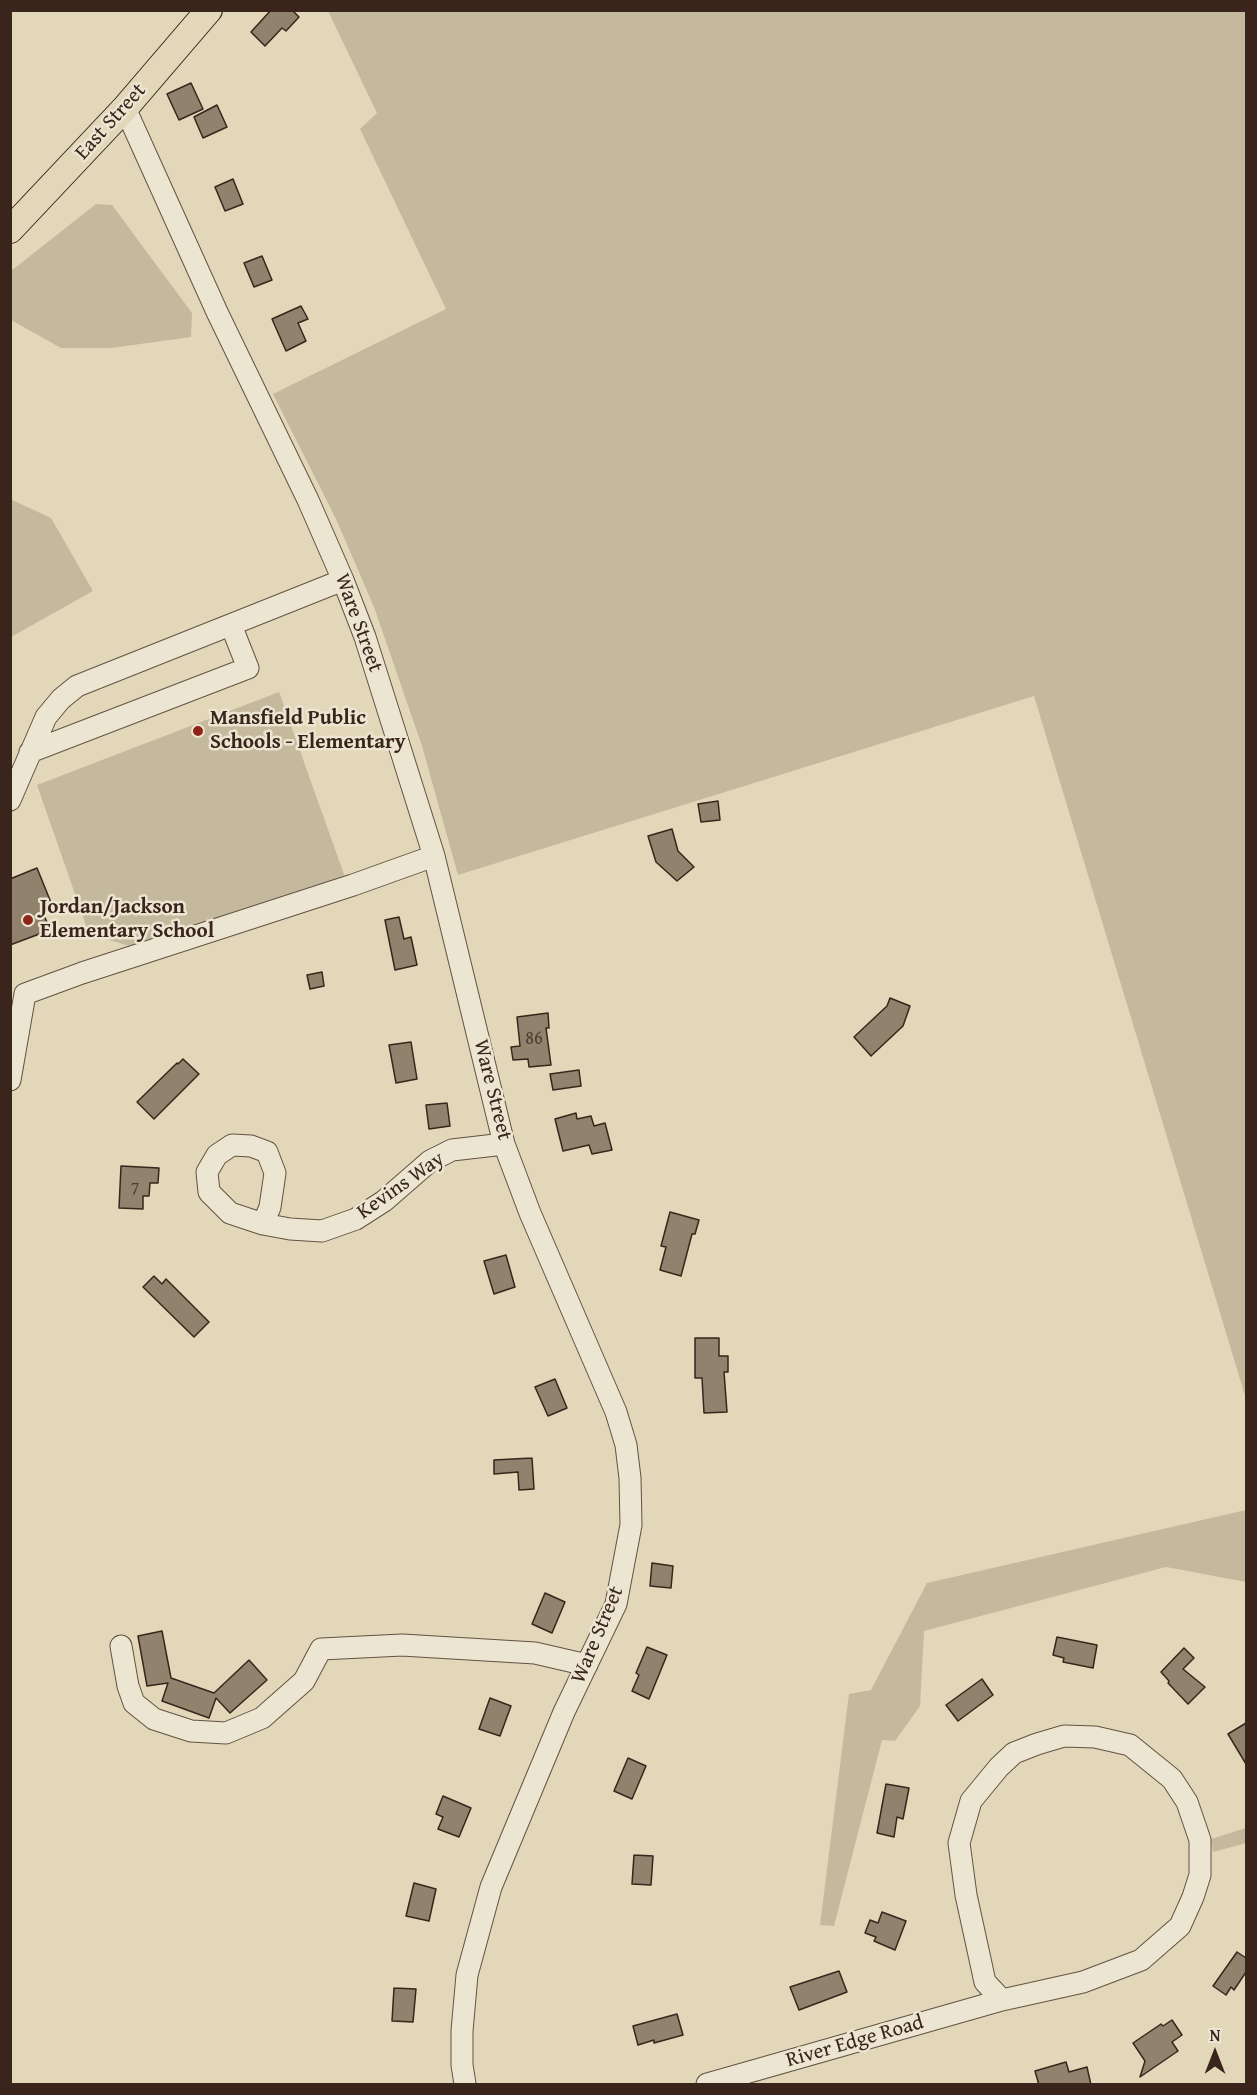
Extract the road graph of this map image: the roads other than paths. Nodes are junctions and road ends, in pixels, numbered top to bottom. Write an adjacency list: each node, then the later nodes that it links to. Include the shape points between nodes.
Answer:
1 (209, 10): 2 (main road, East Street)
2 (125, 108): 3 (main road, East Street); 4 (street, Ware Street)
3 (10, 230)
4 (343, 580): 5 (street); 8 (street, Ware Street, via 384,693)
5 (231, 624): 6 (street, via 77,686 46,717); 6 (street, via 248,668)
6 (30, 752): 7 (street)
7 (12, 792)
8 (434, 856): 9 (street, via 25,994); 10 (street, Ware Street)
9 (10, 1080)
10 (504, 1144): 11 (street, Kevins Way, via 452,1150 430,1161 356,1219 322,1231); 13 (street, Ware Street, via 608,1391 626,1445 631,1525 625,1565 616,1604)
11 (263, 1224)
12 (121, 1646): 13 (street, via 134,1703 154,1719 191,1731 226,1733 262,1718 304,1681 321,1649 413,1646 535,1653)
13 (587, 1665): 15 (street, Ware Street, via 491,1887 467,1975 462,2031)
14 (1002, 2000): 14 (street, River Edge Road, via 1083,1982 1141,1960 1180,1926 1200,1875 1200,1840 1187,1802 1172,1779 1130,1745 1095,1737 1064,1736 1037,1744 1014,1753 971,1802 959,1843 966,1895 986,1982); 16 (street, River Edge Road)
15 (465, 2085)
16 (708, 2085)

